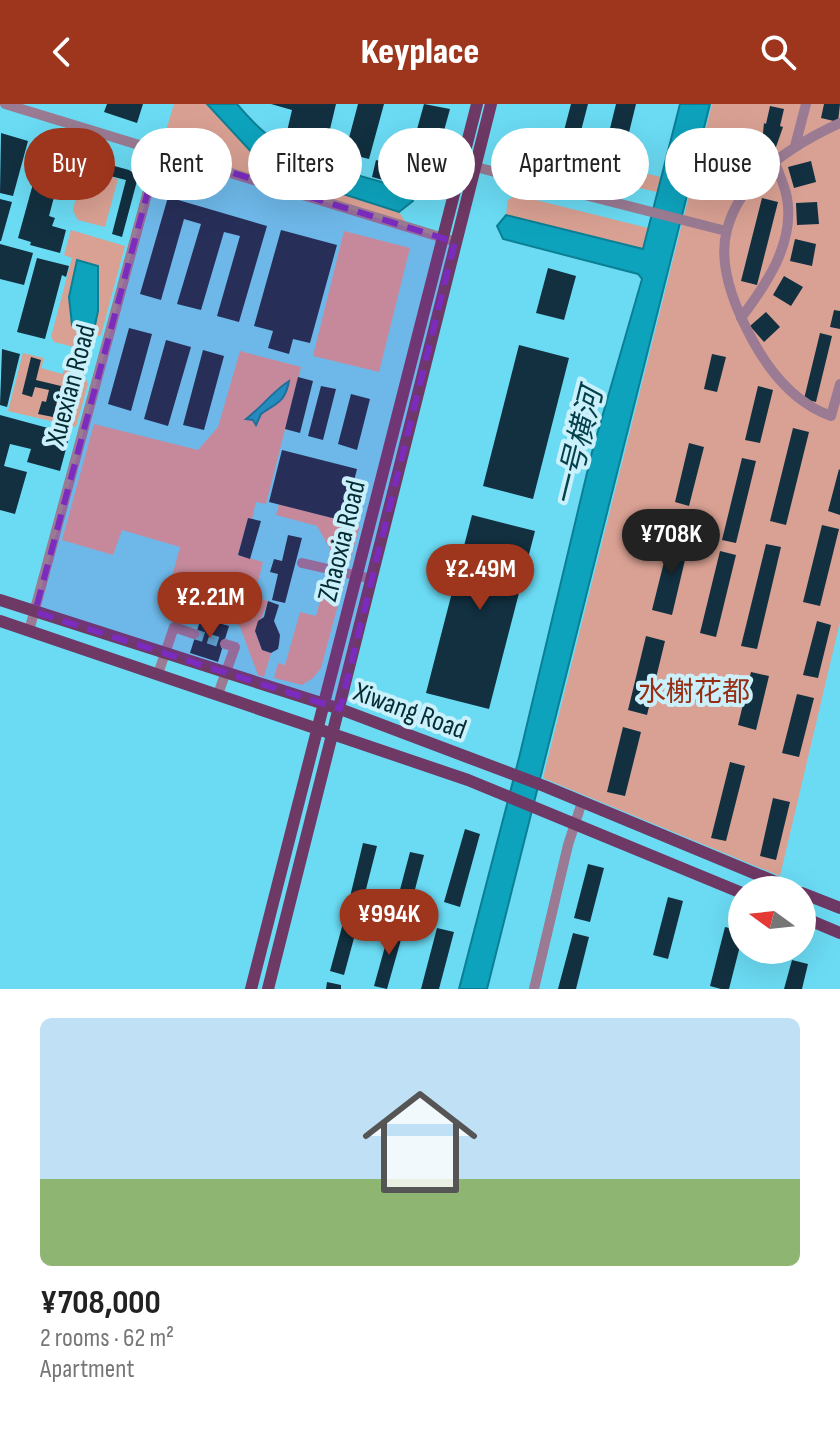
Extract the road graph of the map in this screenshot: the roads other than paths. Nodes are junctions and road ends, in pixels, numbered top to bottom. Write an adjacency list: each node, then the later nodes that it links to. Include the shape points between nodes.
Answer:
1 (5, 104): 7 (street)
2 (477, 104): 6 (main road, Zhaoxia Road)
3 (491, 104): 9 (main road, Zhaoxia Road)
4 (806, 104): 8 (street)
5 (840, 123): 8 (street)
6 (474, 128)
7 (131, 142)
8 (795, 146): 10 (street)
9 (475, 148)
10 (780, 159)
11 (475, 167): 17 (street)
12 (232, 173): 18 (street)
13 (780, 178): 19 (street, via 787,198 783,242)
14 (146, 200): 25 (street, Xuexian Road)
15 (460, 200): 18 (main road, Zhaoxia Road)
16 (741, 200): 17 (street)
17 (726, 231): 19 (street, via 729,289)
18 (449, 240): 22 (main road, Zhaoxia Road); 23 (main road, Zhaoxia Road)
19 (741, 318): 20 (street, via 784,387 814,410 831,416)
20 (840, 384)
21 (302, 563): 22 (street)
22 (358, 576): 23 (street); 32 (main road, Zhaoxia Road)
23 (372, 579): 33 (main road, Zhaoxia Road)
24 (0, 600): 25 (main road, Xiwang Road)
25 (35, 612): 27 (street, Xuexian Road); 32 (main road, Xiwang Road)
26 (0, 621): 27 (main road, Xiwang Road)
27 (29, 631): 30 (main road, Xiwang Road)
28 (194, 634): 30 (street, via 174,627)
29 (225, 644): 31 (street, via 235,647)
30 (158, 674): 31 (main road, Xiwang Road)
31 (218, 694): 34 (main road, Xiwang Road)
32 (324, 706): 33 (main road, Xiwang Road); 34 (main road, Zhaoxia Road)
33 (340, 709): 35 (main road, Zhaoxia Road); 36 (main road, Xiwang Road)
34 (317, 730): 35 (main road, Xiwang Road); 44 (main road, Zhaoxia Road)
35 (333, 734): 37 (main road, Xiwang Road, via 468,780); 45 (main road, Zhaoxia Road)
36 (582, 802): 37 (street); 38 (main road, Xiwang Road)
37 (574, 825): 39 (main road, Xiwang Road); 46 (street)
38 (761, 876)
39 (728, 887)
40 (816, 899): 41 (main road)
41 (840, 908)
42 (816, 923): 43 (main road)
43 (840, 933)
44 (251, 989)
45 (268, 989)
46 (534, 989)

